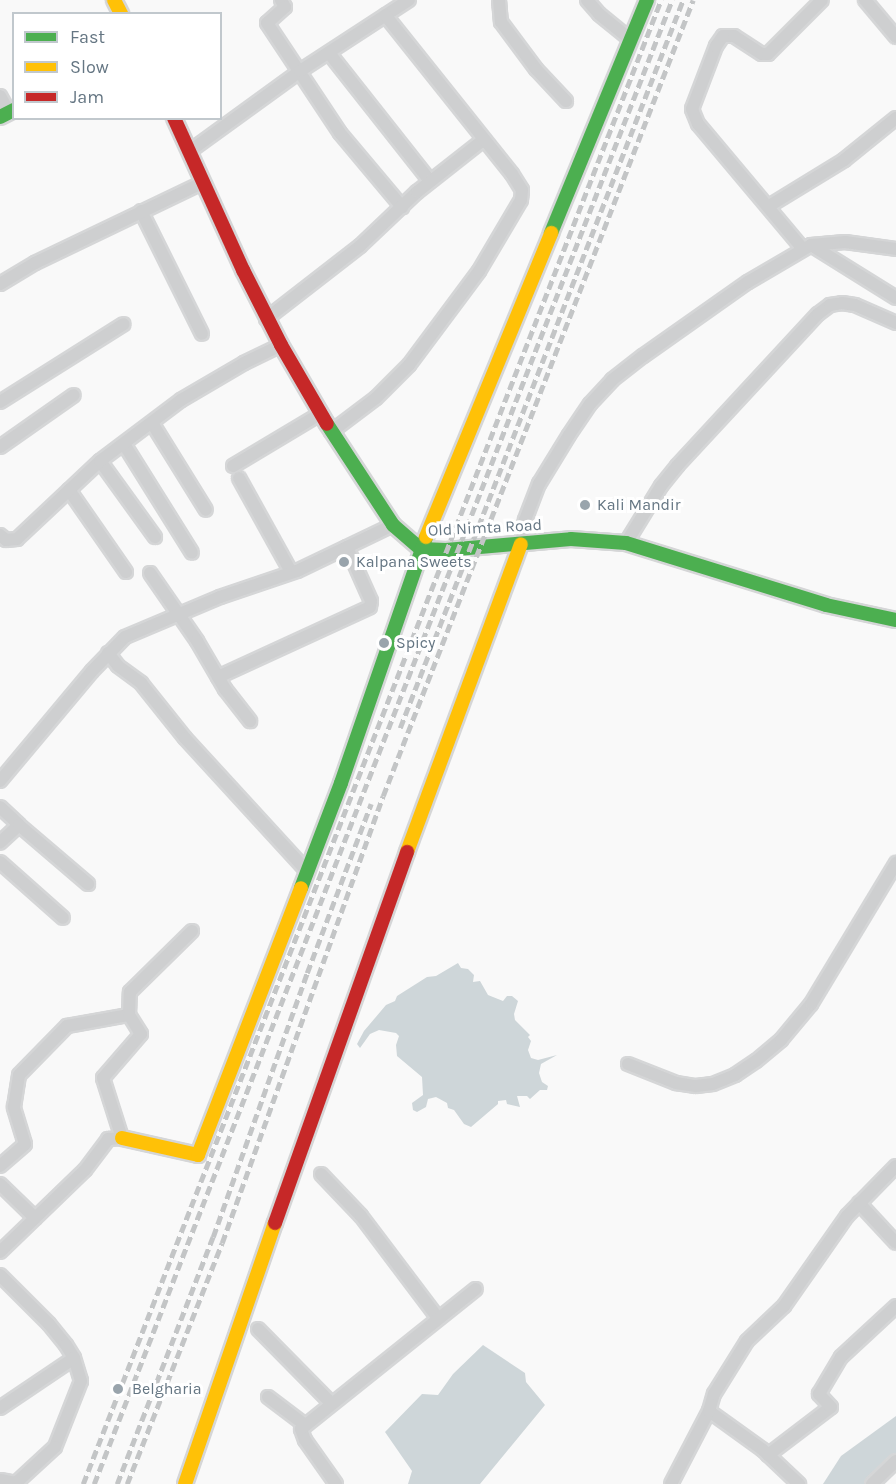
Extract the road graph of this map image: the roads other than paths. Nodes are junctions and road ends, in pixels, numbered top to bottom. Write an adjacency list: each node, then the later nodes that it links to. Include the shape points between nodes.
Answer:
1 (280, 0): 12 (street, via 285,7 267,23)
2 (409, 0): 8 (street)
3 (499, 0): 14 (street, via 501,22)
4 (587, 0): 10 (street)
5 (647, 0): 10 (street)
6 (822, 0): 22 (street, via 768,54 734,36 723,36 693,103 698,124)
7 (866, 0): 9 (street)
8 (385, 15): 11 (street); 18 (street)
9 (896, 37)
10 (631, 40): 52 (street)
11 (329, 53): 12 (street); 20 (street)
12 (300, 71): 19 (street); 23 (street, via 340,133)
13 (0, 96): 15 (street)
14 (566, 101)
15 (7, 113)
16 (896, 118): 22 (street, via 844,160)
17 (175, 120): 19 (street, Old Nimta Road)
18 (483, 140): 20 (street); 38 (street, via 518,182 521,200 479,271 409,365 376,398)
19 (190, 151): 21 (street, Old Nimta Road)
20 (430, 181): 23 (street)
21 (204, 182): 24 (street); 29 (street, Old Nimta Road)
22 (769, 206): 25 (street)
23 (402, 207): 29 (street, via 360,246)
24 (141, 211): 27 (street); 32 (street)
25 (807, 247): 26 (street, via 845,242); 28 (street); 50 (street, via 748,282 612,380 590,404 540,484 525,520)
26 (896, 249)
27 (0, 284)
28 (896, 298)
29 (266, 319): 33 (street, Old Nimta Road)
30 (896, 323): 49 (street, via 855,305 830,305 818,314 672,472)
31 (124, 324): 35 (street)
32 (202, 334)
33 (281, 345): 36 (street, Old Nimta Road); 37 (street, via 219,376)
34 (74, 395): 40 (street)
35 (0, 402)
36 (320, 414): 38 (street, Old Nimta Road); 42 (street)
37 (152, 423): 39 (street); 45 (street)
38 (331, 432): 46 (street, Old Nimta Road)
39 (124, 444): 41 (street); 53 (street)
40 (0, 447)
41 (100, 462): 44 (street); 48 (street)
42 (233, 466)
43 (239, 478): 55 (street)
44 (69, 490): 47 (street, via 17,538 6,540); 54 (street)
45 (206, 510)
46 (393, 525): 51 (street); 52 (street, Old Nimta Road, via 401,536)
47 (0, 535)
48 (154, 537)
49 (626, 543): 50 (street, Old Nimta Road, via 590,539); 58 (street, Old Nimta Road, via 826,605)
50 (521, 544): 52 (street, Old Nimta Road); 97 (street, via 348,1013)
51 (347, 547): 55 (street); 60 (street, via 371,601 370,607)
52 (421, 549): 68 (street, via 341,783)
53 (192, 553)
54 (126, 572)
55 (291, 572): 57 (street)
56 (150, 573): 57 (street)
57 (178, 616): 59 (street, via 136,631); 60 (street)
58 (896, 620)
59 (108, 653): 62 (street); 68 (street, via 141,683 173,725)
60 (218, 677): 61 (street)
61 (250, 721)
62 (0, 781)
63 (0, 807): 64 (street)
64 (19, 825): 65 (street); 69 (street)
65 (0, 843)
66 (0, 862): 70 (street)
67 (896, 863): 73 (street, via 811,1004 781,1040 756,1060 735,1075 696,1086 676,1083)
68 (306, 870): 74 (street, via 198,1155)
69 (88, 884)
70 (63, 918)
71 (192, 931): 72 (street, via 130,992)
72 (129, 1014): 74 (street, via 141,1034 103,1078); 75 (street, via 67,1026 19,1075 14,1107 25,1144)
73 (628, 1064)
74 (122, 1138): 80 (street, via 108,1139 85,1170)
75 (0, 1166)
76 (896, 1166): 79 (street)
77 (321, 1174): 86 (street, via 361,1216)
78 (0, 1184): 80 (street)
79 (859, 1203): 81 (street); 92 (street, via 784,1306 747,1341 714,1394)
80 (34, 1218): 82 (street)
81 (896, 1243)
82 (0, 1252)
83 (1, 1279): 88 (street, via 49,1324)
84 (476, 1289): 86 (street)
85 (896, 1306): 94 (street, via 840,1357 819,1394 831,1407)
86 (438, 1318): 90 (street)
87 (258, 1329): 90 (street)
88 (74, 1358): 91 (street); 96 (street, via 81,1381 55,1447 16,1483)
89 (268, 1396): 93 (street)
90 (332, 1404): 93 (street)
91 (0, 1408)
92 (709, 1411): 94 (street); 99 (street)
93 (304, 1425): 98 (street, via 301,1429 305,1440)
94 (768, 1455): 100 (street)
95 (896, 1461): 101 (street)
96 (0, 1480)
97 (185, 1484)
98 (336, 1484)
99 (671, 1484)
100 (799, 1484)
101 (872, 1484)

